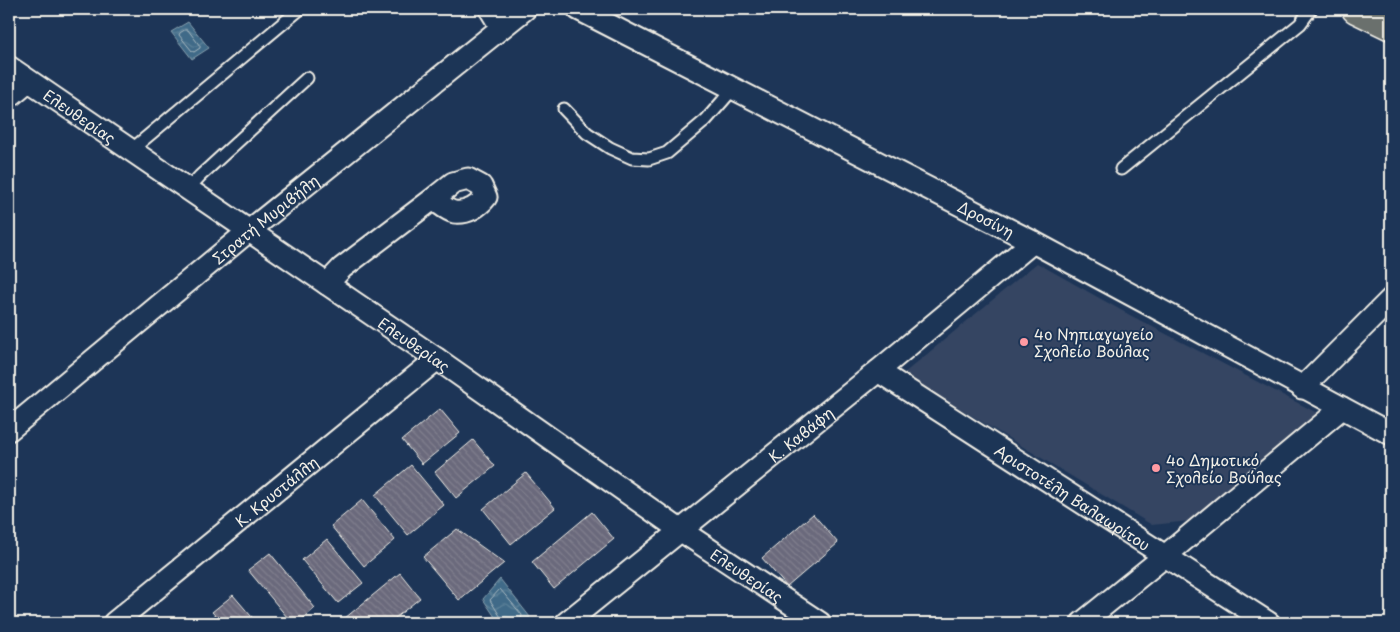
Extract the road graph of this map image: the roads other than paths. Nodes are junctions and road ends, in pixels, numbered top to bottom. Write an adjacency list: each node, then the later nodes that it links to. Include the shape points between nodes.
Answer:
1 (300, 9): 15 (lane)
2 (490, 9): 8 (street)
3 (525, 9): 8 (street, Στρατή Μυριβήλη)
4 (578, 9): 12 (street, Δροσίνη)
5 (1311, 9): 16 (lane, via 1300,24)
6 (1356, 9): 7 (highway)
7 (1391, 26)
8 (502, 27): 19 (street, Στρατή Μυριβήλη)
9 (9, 66): 11 (street, Ελευθερίας)
10 (307, 78): 17 (lane)
11 (28, 81): 13 (street); 15 (street, Ελευθερίας)
12 (733, 89): 14 (lane, via 706,120 666,153 649,159 632,158 610,148 587,132); 20 (street, Δροσίνη)
13 (9, 97)
14 (564, 109)
15 (130, 151): 17 (street, Ελευθερίας)
16 (1121, 169)
17 (188, 189): 19 (street, Ελευθερίας)
18 (434, 200): 21 (street, via 342,268)
19 (250, 230): 21 (street, Ελευθερίας); 27 (street, Στρατή Μυριβήλη)
20 (1034, 242): 24 (street, Κ. Καβάφη); 25 (street, Δροσίνη)
21 (327, 284): 23 (street, Ελευθερίας)
22 (1391, 299): 25 (street)
23 (437, 359): 29 (street, Ελευθερίας); 32 (street, Κ. Κρυστάλλη)
24 (878, 371): 29 (street, Κ. Καβάφη); 30 (street, Αριστοτέλη Βαλαωρίτου)
25 (1302, 388): 26 (street, Δροσίνη)
26 (1342, 408): 28 (street, Δροσίνη); 30 (street)
27 (9, 430)
28 (1391, 434)
29 (680, 530): 31 (street, Κ. Καβάφη); 33 (street, Ελευθερίας)
30 (1165, 556): 34 (street); 35 (street, Αριστοτέλη Βαλαωρίτου)
31 (574, 621)
32 (114, 623)
33 (820, 623)
34 (1082, 623)
35 (1270, 623)

